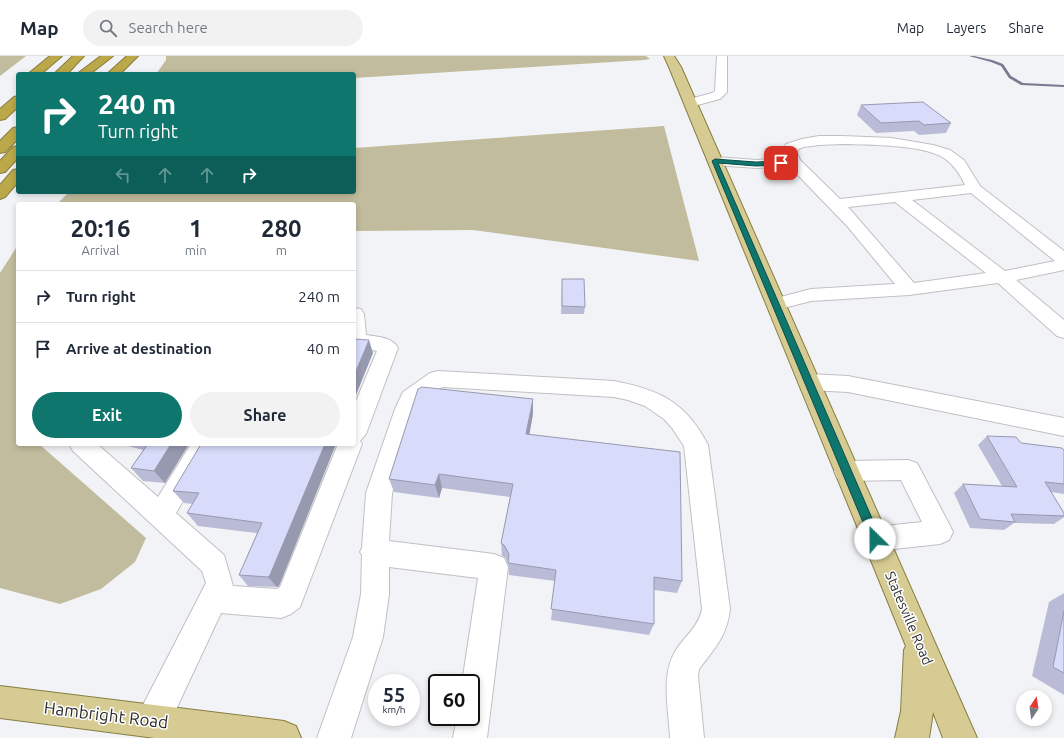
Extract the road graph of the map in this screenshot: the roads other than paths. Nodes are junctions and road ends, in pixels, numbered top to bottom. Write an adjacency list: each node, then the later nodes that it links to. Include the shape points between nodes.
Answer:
1 (57, 56): 9 (highway)
2 (71, 56): 10 (highway)
3 (79, 56): 11 (highway)
4 (108, 56): 12 (highway)
5 (117, 56): 13 (highway)
6 (133, 56): 14 (highway)
7 (668, 56): 18 (main road, Statesville Road)
8 (722, 56): 18 (lane, via 721,92 716,96)
9 (37, 72)
10 (51, 72)
11 (62, 72)
12 (86, 72)
13 (98, 72)
14 (115, 72)
15 (16, 90): 16 (highway)
16 (0, 102)
17 (16, 102): 19 (highway)
18 (690, 102): 25 (main road, Statesville Road)
19 (0, 116)
20 (16, 117): 21 (highway)
21 (0, 133)
22 (16, 133): 23 (highway)
23 (0, 149)
24 (16, 152): 27 (highway)
25 (715, 161): 26 (lane, via 756,164); 37 (main road, Statesville Road)
26 (793, 162): 29 (lane, via 791,147 803,142 858,139 918,146 946,153 965,170); 32 (lane)
27 (0, 169)
28 (16, 175): 30 (highway)
29 (974, 188): 31 (lane); 33 (lane)
30 (0, 194)
31 (898, 197): 32 (lane); 35 (lane)
32 (836, 204): 36 (lane)
33 (1064, 260)
34 (1064, 265): 35 (lane)
35 (1002, 277): 36 (lane); 39 (lane)
36 (909, 289): 37 (lane, via 811,295)
37 (776, 304): 40 (main road, Statesville Road)
38 (356, 331): 42 (lane, via 357,340 382,344 388,348)
39 (1064, 331)
40 (809, 382): 41 (lane, via 848,384); 46 (main road, Statesville Road)
41 (1064, 427)
42 (356, 429)
43 (83, 446): 47 (lane)
44 (203, 446): 47 (lane)
45 (349, 446): 50 (lane, via 290,597 281,604)
46 (846, 471): 48 (main road, Statesville Road); 48 (lane, via 908,470 940,532)
47 (160, 516): 50 (lane, via 214,564 220,584)
48 (875, 539): 51 (main road, Statesville Road)
49 (374, 552): 56 (lane, via 375,594 368,637); 57 (lane, via 494,567); 58 (lane, via 379,493 406,409 411,398 438,379 614,390 638,394 657,401 674,414 688,430 696,446 716,609 714,624 686,662 682,676)
50 (214, 598): 53 (lane)
51 (920, 643): 54 (main road, Statesville Road); 59 (main road, via 917,711)
52 (0, 702): 53 (main road, Hambright Road)
53 (153, 721): 55 (main road, Hambright Road)
54 (956, 727): 60 (main road)
55 (284, 738)
56 (334, 738)
57 (470, 738)
58 (687, 738)
59 (912, 738)
60 (977, 738)

